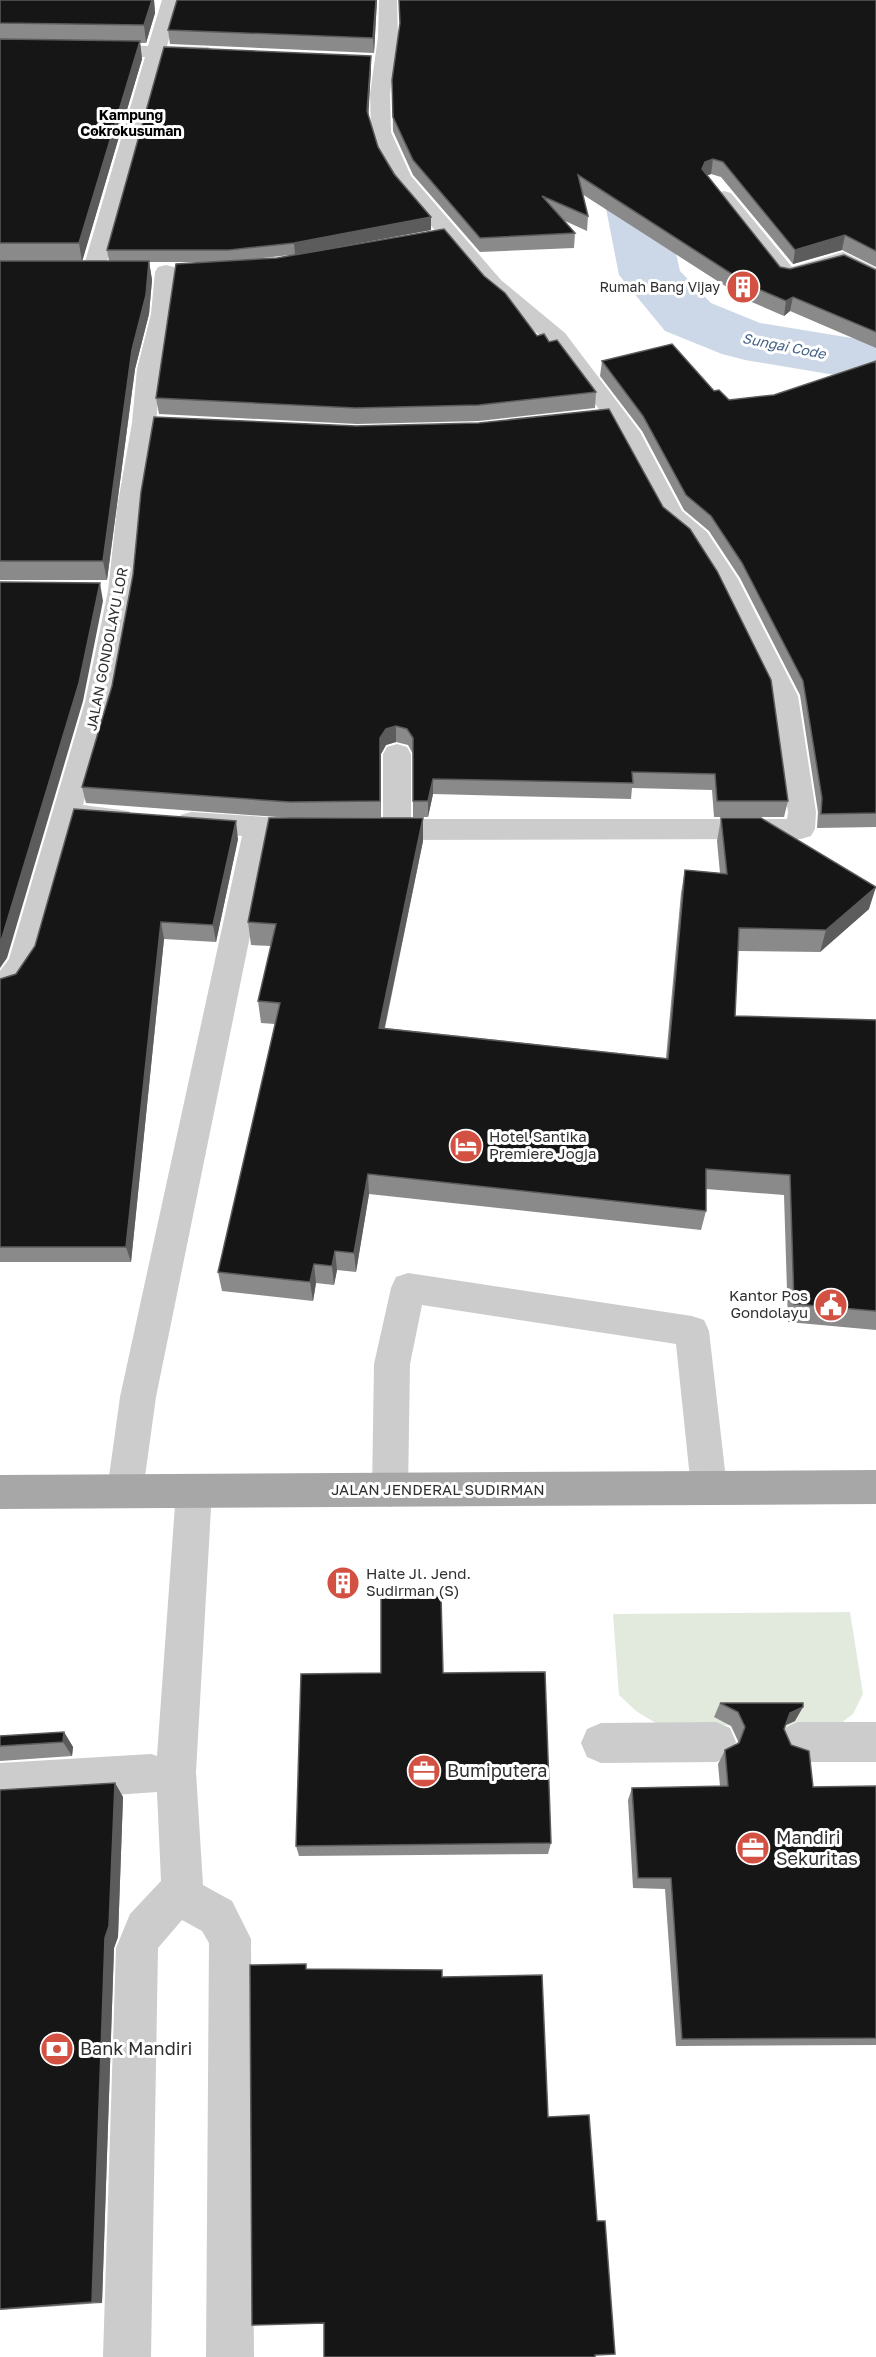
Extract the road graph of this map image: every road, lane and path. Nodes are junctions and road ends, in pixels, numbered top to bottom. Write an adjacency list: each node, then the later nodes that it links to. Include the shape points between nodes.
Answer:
1 (171, 0): 4 (street)
2 (388, 0): 15 (street, via 388,37 373,60 381,132 401,178 438,237 557,338 672,516 698,538 729,585 784,696 802,812 801,830)
3 (71, 50): 4 (street)
4 (154, 51): 5 (street); 8 (street)
5 (223, 54)
6 (712, 182): 11 (street, via 787,276 843,259)
7 (69, 272): 8 (street)
8 (93, 272): 10 (street)
9 (142, 272): 13 (street, JALAN GONDOLAYU LOR, via 177,272 149,369 156,424 129,508 110,591 99,702)
10 (119, 273)
11 (876, 277)
12 (397, 754): 15 (street)
13 (68, 814): 14 (street); 16 (street, JALAN GONDOLAYU LOR, via 23,962)
14 (258, 826): 15 (street); 20 (street, via 138,1397)
15 (397, 830)
16 (5, 982)
17 (876, 1487): 18 (main road, JALAN JENDERAL SUDIRMAN)
18 (709, 1488): 19 (main road, JALAN JENDERAL SUDIRMAN); 19 (street, via 692,1331 408,1288 392,1364)
19 (390, 1490): 21 (main road, JALAN JENDERAL SUDIRMAN)
20 (124, 1491): 21 (main road, JALAN JENDERAL SUDIRMAN); 22 (main road, JALAN JENDERAL SUDIRMAN)
21 (194, 1491): 29 (street, via 176,1772)
22 (0, 1492)
23 (716, 1742): 26 (street)
24 (798, 1742): 25 (street)
25 (876, 1742)
26 (601, 1743)
27 (151, 1774): 28 (street)
28 (0, 1783)
29 (182, 1886): 30 (street, via 174,1900 149,1920 137,1948); 31 (street, via 188,1900 217,1916 230,1939)
30 (128, 2357)
31 (230, 2357)

